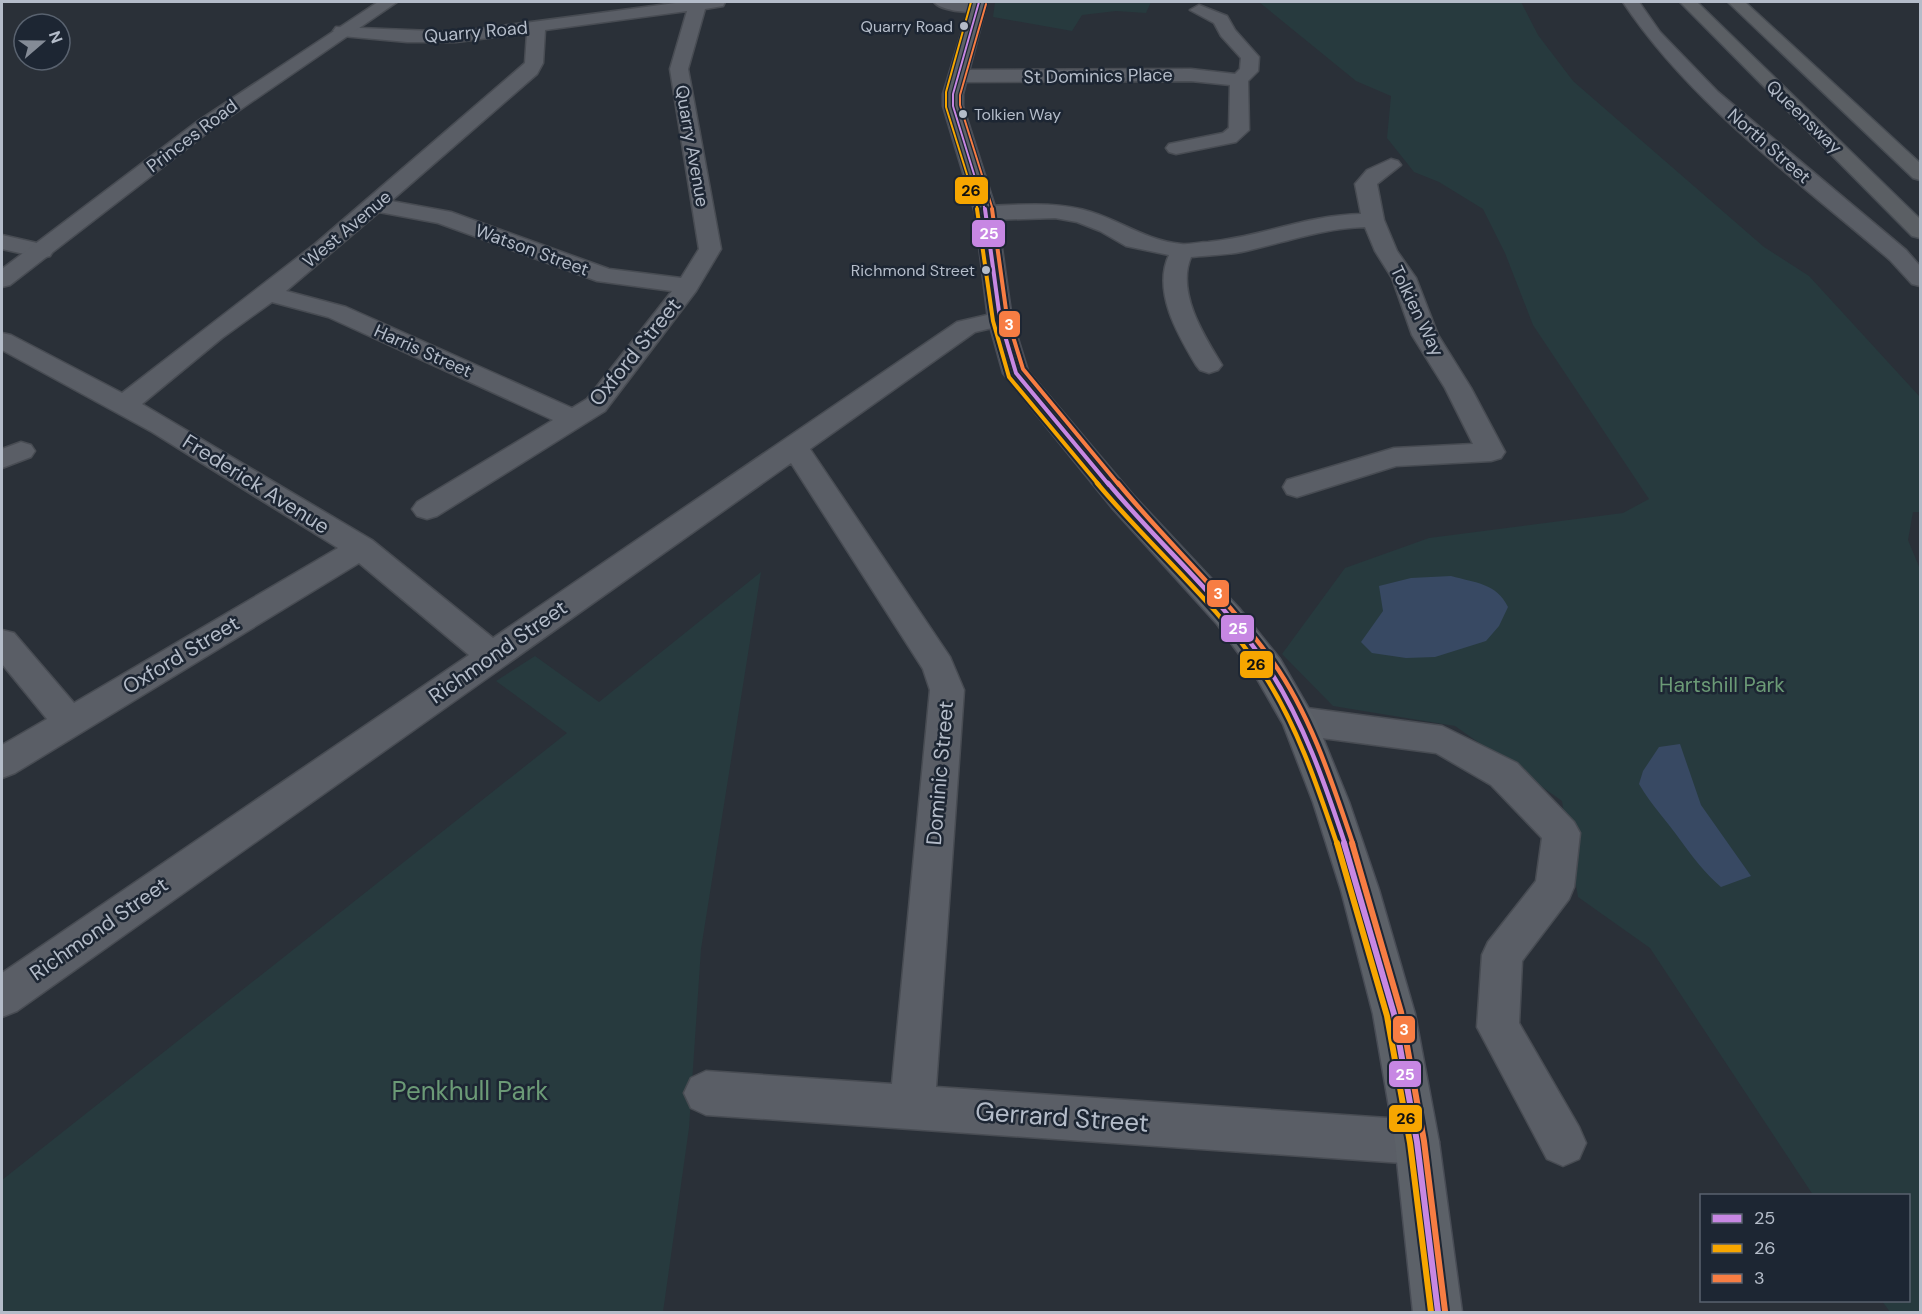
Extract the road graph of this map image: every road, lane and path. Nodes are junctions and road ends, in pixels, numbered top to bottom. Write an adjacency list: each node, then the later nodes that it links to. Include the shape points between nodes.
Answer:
1 (389, 2): 14 (street, Princes Road)
2 (591, 2): 12 (street)
3 (708, 2): 12 (street, Quarry Road); 31 (street, Quarry Avenue, via 679,69 710,249)
4 (942, 2): 10 (street)
5 (1631, 2): 29 (street, North Street, via 1654,36 1711,96 1898,255)
6 (1680, 2): 15 (highway)
7 (1688, 2): 15 (highway, Queensway)
8 (1736, 2): 21 (highway, Queensway)
9 (1760, 2): 19 (highway, via 1857,92)
10 (978, 4): 16 (main road)
11 (1199, 10): 17 (street, via 1230,19 1227,32 1250,57 1249,71)
12 (568, 22): 13 (street, Quarry Road)
13 (536, 27): 14 (street, Quarry Road, via 436,38); 22 (street, West Avenue, via 530,70)
14 (342, 31): 27 (street, Princes Road, via 205,124)
15 (1740, 55): 25 (highway, Queensway)
16 (958, 76): 17 (street, St Dominics Place, via 1191,75); 23 (main road, via 953,106)
17 (1239, 80): 18 (street, via 1239,130 1229,138)
18 (1176, 148)
19 (1920, 158)
20 (1391, 165): 24 (street, via 1374,174 1366,184)
21 (1920, 174)
22 (377, 205): 31 (street, Watson Street, via 443,217 605,276); 32 (street, West Avenue)
23 (986, 213): 28 (street, via 1064,212 1108,226 1134,241); 33 (main road)
24 (1373, 220): 28 (street, via 1341,221 1243,245); 39 (street, Tolkien Way, via 1386,251 1404,278 1425,335 1491,452 1394,458)
25 (1920, 231)
26 (2, 242): 27 (street)
27 (42, 251): 30 (street, Princes Road)
28 (1182, 251): 35 (street, via 1175,269 1180,306)
29 (1920, 279)
30 (2, 280)
31 (688, 286): 37 (street, Oxford Street, via 596,405)
32 (268, 294): 36 (street, West Avenue); 37 (street, Harris Street, via 337,312)
33 (1000, 319): 38 (street, Richmond Street, via 966,327); 44 (main road, via 1016,373 1123,502 1228,616 1268,668)
34 (2, 339): 36 (street, Frederick Avenue)
35 (1209, 366)
36 (123, 406): 41 (street, Frederick Avenue)
37 (574, 419): 40 (street, Oxford Street)
38 (794, 446): 43 (street, Richmond Street); 49 (street, Dominic Street, via 938,666 947,690)
39 (1297, 488)
40 (427, 509)
41 (361, 548): 43 (street, Frederick Avenue); 45 (street, Oxford Street)
42 (2, 642): 45 (street)
43 (493, 656): 47 (street, Richmond Street)
44 (1299, 721): 50 (main road, via 1360,890 1394,1014); 51 (street, via 1442,740 1504,774 1561,833 1555,887 1502,955 1498,1027)
45 (70, 722): 46 (street, Oxford Street)
46 (2, 763)
47 (2, 997)
48 (706, 1093): 49 (street, Gerrard Street)
49 (912, 1107): 50 (street, Gerrard Street)
50 (1418, 1142): 52 (main road)
51 (1563, 1143)
52 (1438, 1312)

